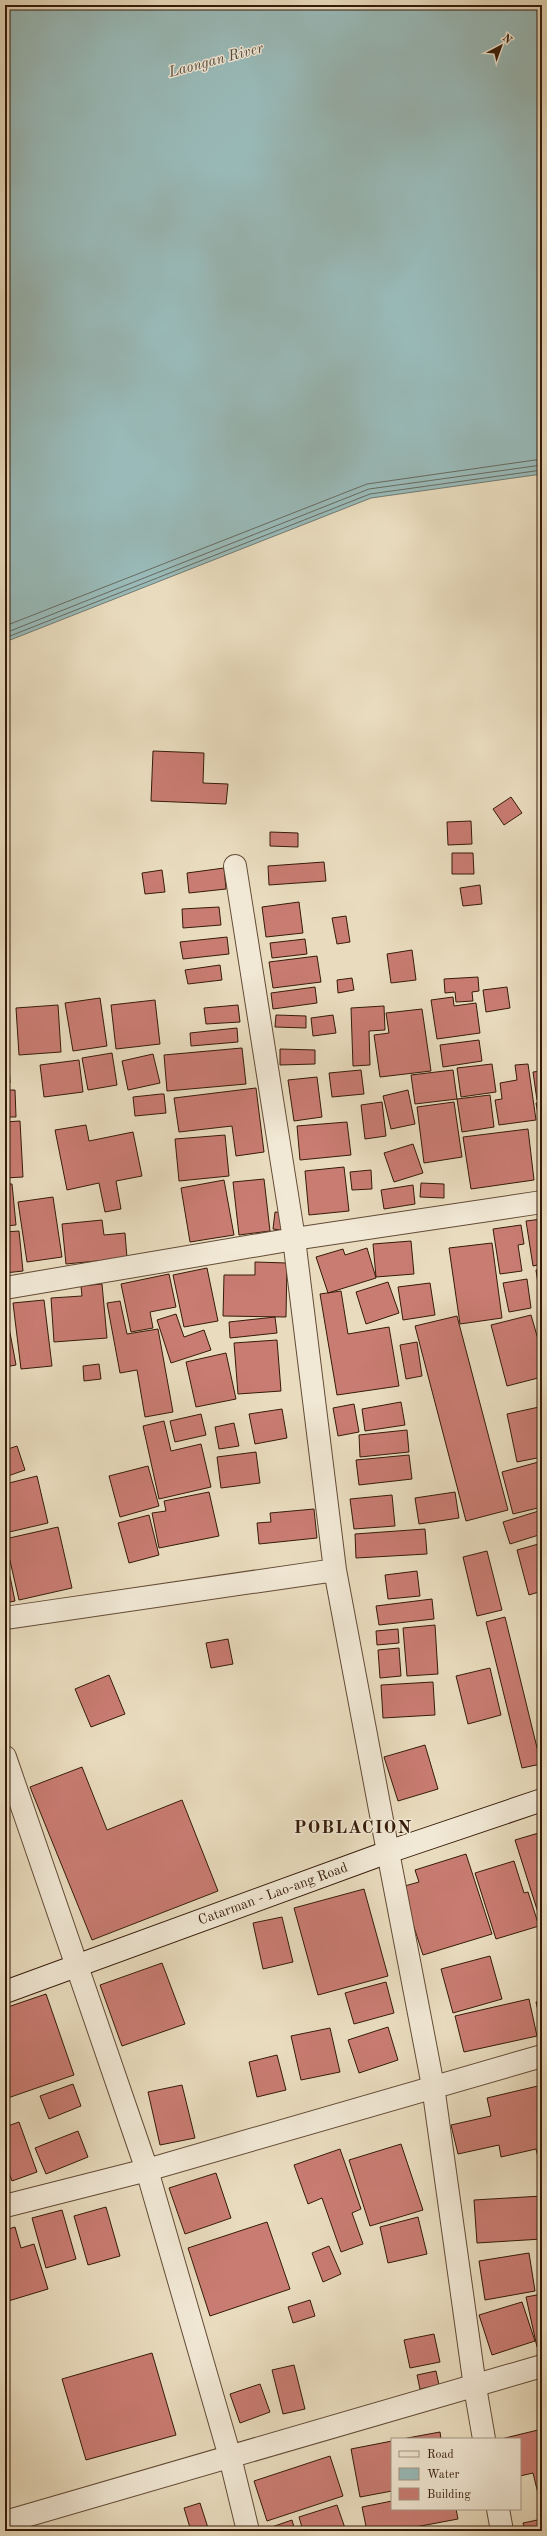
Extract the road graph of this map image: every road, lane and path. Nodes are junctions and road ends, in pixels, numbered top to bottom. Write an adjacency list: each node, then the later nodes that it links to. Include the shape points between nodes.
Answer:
1 (235, 866): 3 (street)
2 (542, 1202): 3 (street)
3 (294, 1239): 4 (street); 5 (street)
4 (5, 1288)
5 (335, 1570): 6 (street); 9 (street)
6 (5, 1618)
7 (5, 1757): 10 (street)
8 (542, 1800): 9 (street, Catarman - Lao-ang Road)
9 (388, 1852): 10 (street, Catarman - Lao-ang Road); 13 (street)
10 (76, 1966): 11 (street, Catarman - Lao-ang Road); 14 (street)
11 (5, 1992)
12 (542, 2056): 13 (street)
13 (433, 2086): 14 (street); 17 (street)
14 (147, 2170): 15 (street); 19 (street)
15 (5, 2206)
16 (542, 2366): 17 (street)
17 (475, 2387): 18 (street); 19 (street)
18 (484, 2438)
19 (230, 2457): 21 (street); 22 (street)
20 (498, 2510): 23 (street)
21 (5, 2522)
22 (248, 2531)
23 (502, 2531)

